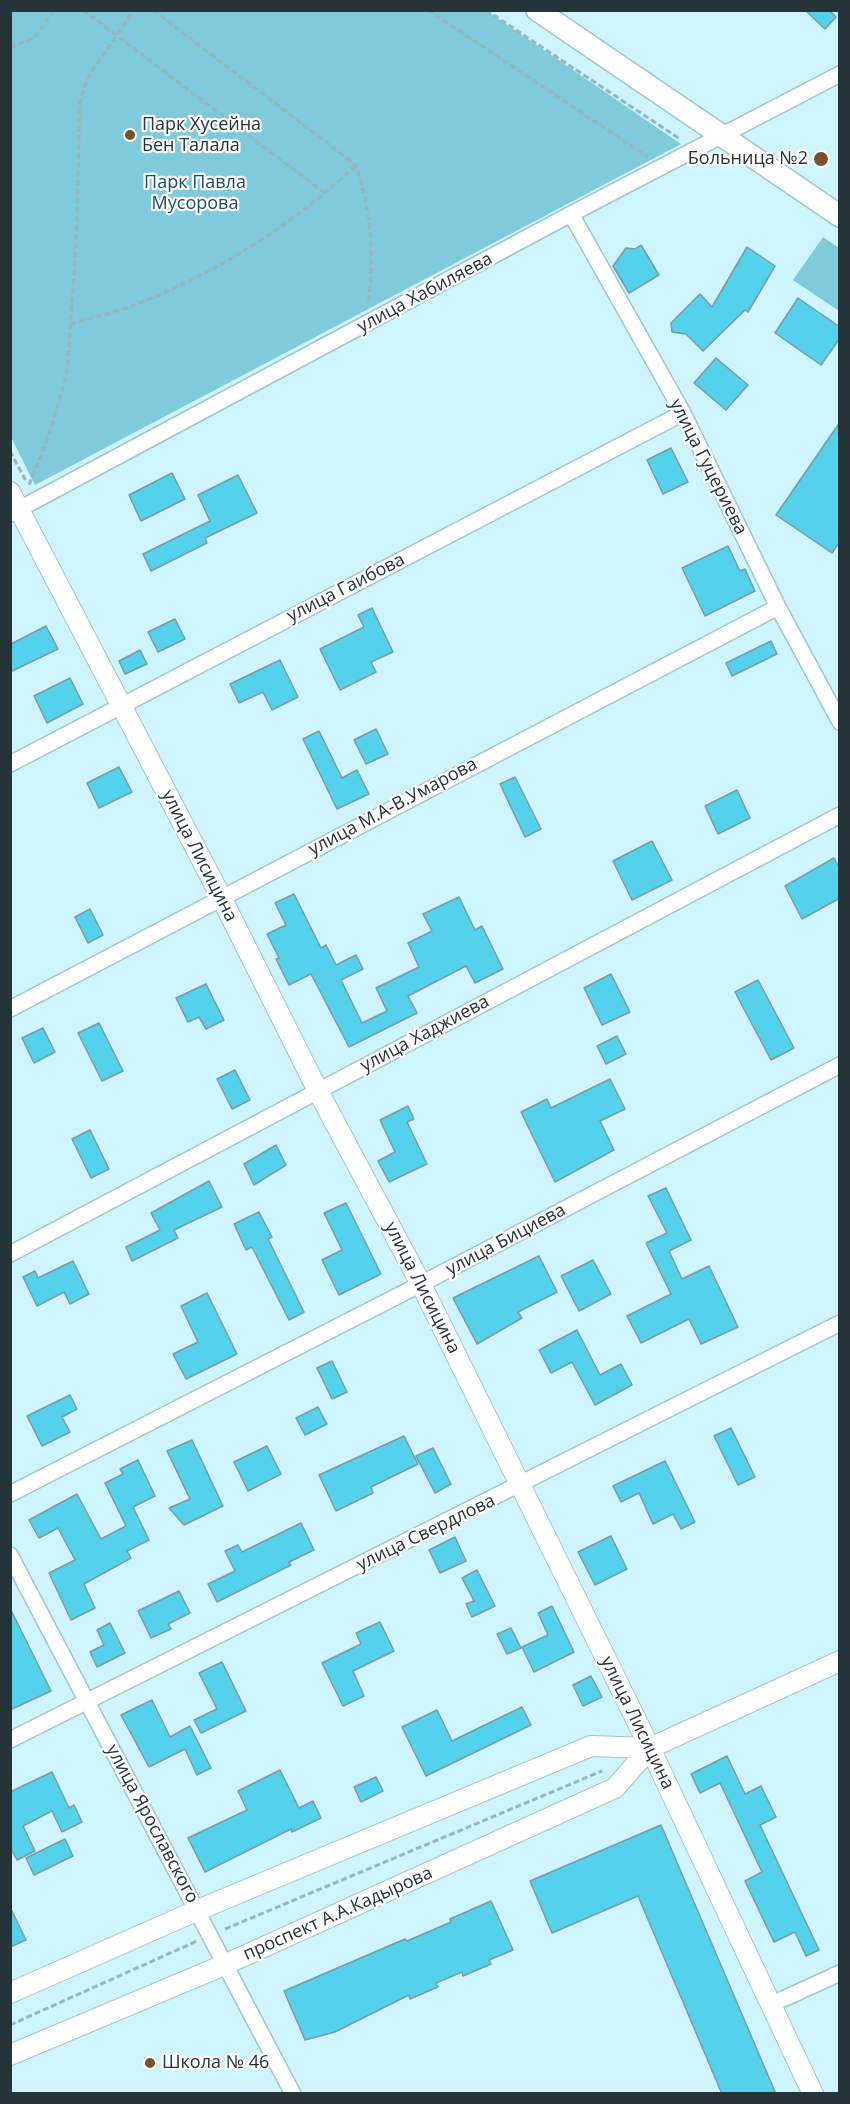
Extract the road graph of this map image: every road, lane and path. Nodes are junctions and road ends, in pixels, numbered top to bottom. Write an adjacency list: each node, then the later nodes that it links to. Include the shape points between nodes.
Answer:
1 (54, 10): 9 (path, via 34,38)
2 (83, 10): 8 (path)
3 (134, 10): 8 (path)
4 (153, 10): 13 (path)
5 (429, 10): 14 (path)
6 (486, 10): 12 (path)
7 (537, 10): 11 (main road)
8 (117, 35): 15 (path); 18 (path, via 87,79 80,102)
9 (10, 48)
10 (840, 74): 11 (street, улица Хабиляева)
11 (719, 136): 12 (street, улица Хабиляева); 17 (main road)
12 (694, 149): 14 (street, улица Хабиляева)
13 (356, 165): 15 (path); 19 (path, via 368,201 372,275)
14 (662, 166): 16 (street, улица Хабиляева)
15 (326, 194): 18 (path, via 221,266 132,306)
16 (571, 214): 19 (street, улица Хабиляева); 20 (street, улица Гуцериева)
17 (840, 216)
18 (70, 324): 22 (path, via 67,373 49,435)
19 (365, 326): 22 (street, улица Хабиляева)
20 (683, 413): 23 (street, улица Гуцериева); 24 (street, улица Гаибова)
21 (10, 451): 22 (path)
22 (21, 501): 24 (street, улица Лисицина)
23 (777, 607): 25 (street, улица Гуцериева); 28 (street, улица М.А-В.Умарова)
24 (122, 705): 26 (street, улица Гаибова); 28 (street, улица Лисицина)
25 (840, 722)
26 (10, 765)
27 (840, 815): 31 (street, улица Хаджиева)
28 (221, 897): 29 (street, улица М.А-В.Умарова); 31 (street, улица Лисицина)
29 (10, 1009)
30 (840, 1065): 33 (street, улица Бициева)
31 (318, 1091): 32 (street, улица Хаджиева); 33 (street, улица Лисицина)
32 (10, 1254)
33 (421, 1284): 35 (street, улица Лисицина); 36 (street, улица Бициева)
34 (840, 1323): 35 (street, улица Свердлова)
35 (521, 1485): 39 (street, улица Свердлова); 41 (street, улица Лисицина)
36 (10, 1494)
37 (10, 1555): 39 (street, улица Ярославского)
38 (840, 1661): 41 (street, проспект А.А.Кадырова)
39 (87, 1700): 40 (street, улица Свердлова); 43 (street, улица Ярославского)
40 (10, 1740)
41 (650, 1748): 43 (street, проспект А.А.Кадырова, via 591,1746); 45 (street, проспект А.А.Кадырова, via 615,1788); 48 (street, улица Лисицина)
42 (602, 1771): 44 (path)
43 (198, 1910): 44 (street, улица Ярославского); 47 (street, проспект А.А.Кадырова)
44 (210, 1935): 45 (street, улица Ярославского); 49 (path)
45 (224, 1965): 50 (street, проспект А.А.Кадырова); 51 (street, улица Ярославского)
46 (840, 1973): 48 (street)
47 (10, 1993)
48 (770, 2005): 52 (street, улица Лисицина)
49 (10, 2025)
50 (10, 2055)
51 (293, 2094)
52 (813, 2094)

